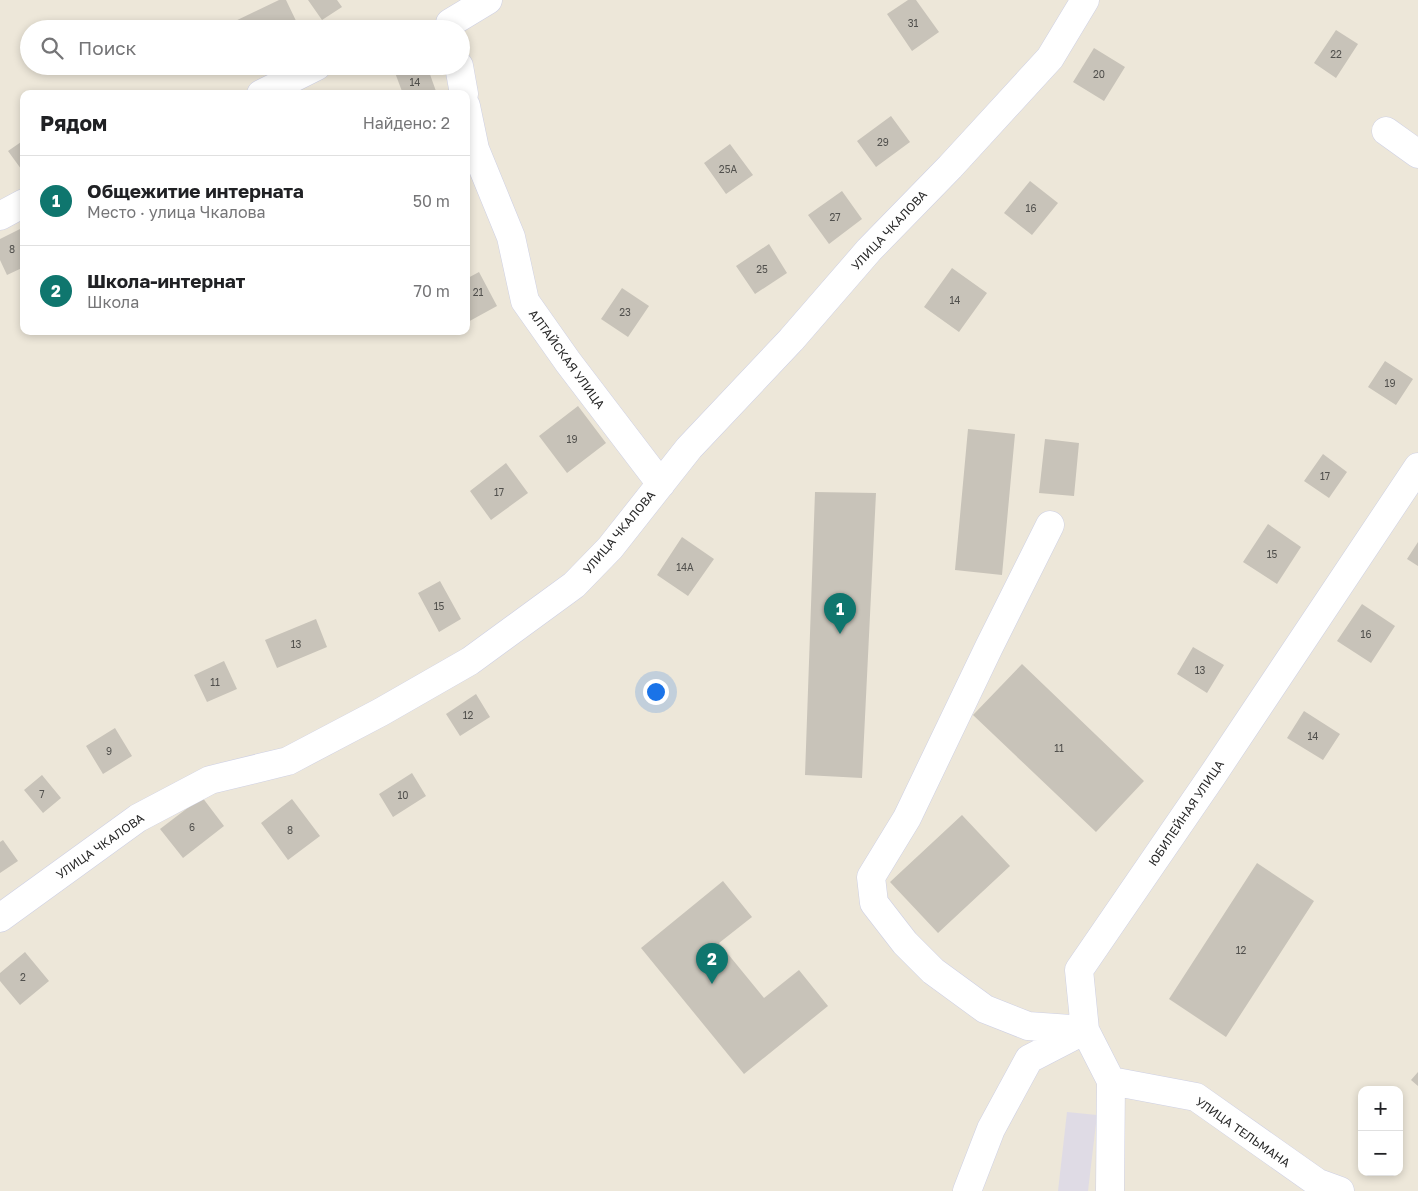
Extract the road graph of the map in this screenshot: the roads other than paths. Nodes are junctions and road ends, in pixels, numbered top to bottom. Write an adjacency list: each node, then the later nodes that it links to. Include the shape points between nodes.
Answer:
1 (488, 0): 3 (street)
2 (1085, 0): 14 (street, УЛИЦА ЧКАЛОВА, via 1050,58 869,250 791,340 689,448)
3 (455, 20)
4 (299, 75): 6 (street)
5 (461, 75): 7 (street)
6 (269, 90)
7 (463, 90)
8 (470, 125): 14 (street, АЛТАЙСКАЯ УЛИЦА, via 475,149 511,237 525,301)
9 (1386, 131): 10 (street)
10 (1418, 154)
11 (20, 205): 12 (street)
12 (0, 216)
13 (1418, 467): 17 (street, ЮБИЛЕЙНАЯ УЛИЦА, via 1079,970)
14 (661, 484): 16 (street, УЛИЦА ЧКАЛОВА, via 610,548 574,585 470,661 288,761 210,780 138,818)
15 (1050, 525): 17 (street, via 907,818 871,877 874,903 905,943 933,971 985,1009 1028,1026)
16 (0, 918)
17 (1084, 1030): 18 (street, ЮБИЛЕЙНАЯ УЛИЦА); 19 (street, via 1029,1059 991,1129)
18 (1111, 1081): 20 (street, ЮБИЛЕЙНАЯ УЛИЦА); 21 (street, УЛИЦА ТЕЛЬМАНА, via 1196,1097 1318,1183)
19 (967, 1191)
20 (1110, 1191)
21 (1340, 1191)

